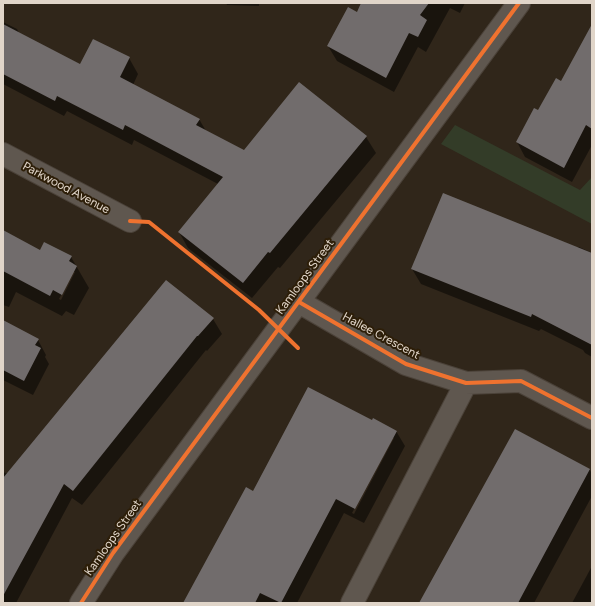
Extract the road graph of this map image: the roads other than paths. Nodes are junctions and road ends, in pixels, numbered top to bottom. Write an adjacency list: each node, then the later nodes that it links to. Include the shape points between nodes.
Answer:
1 (519, 3): 4 (street, Kamloops Street)
2 (3, 154): 3 (street, Parkwood Avenue)
3 (130, 221)
4 (299, 302): 5 (street, Hallee Crescent, via 406,364); 7 (street, Kamloops Street, via 113,553)
5 (466, 383): 6 (street, Hallee Crescent, via 521,381); 8 (street)
6 (592, 418)
7 (81, 603)
8 (352, 603)

